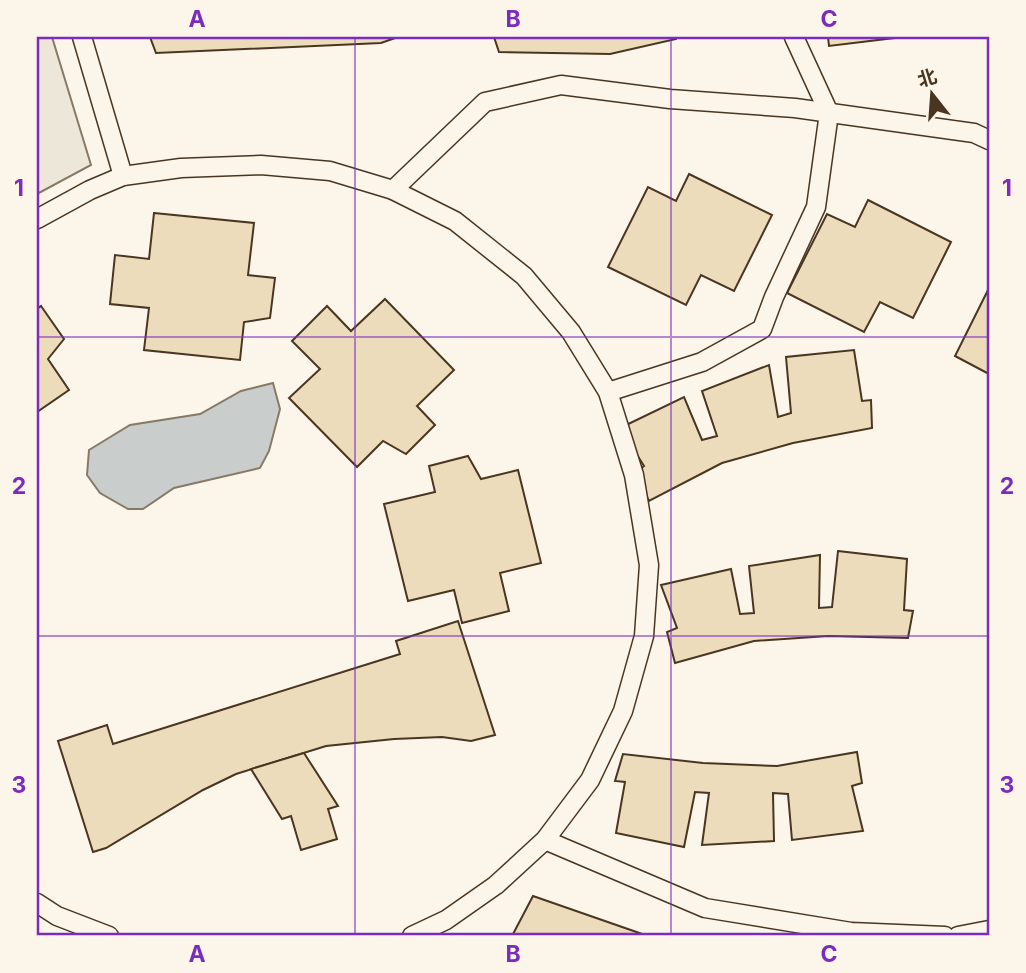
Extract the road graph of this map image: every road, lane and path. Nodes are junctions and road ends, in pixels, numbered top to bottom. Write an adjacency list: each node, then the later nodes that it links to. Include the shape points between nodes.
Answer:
1 (82, 37): 5 (street)
2 (794, 37): 3 (street)
3 (829, 113): 4 (street, via 974,133); 6 (street, via 561,85 485,102); 8 (street, via 816,206 762,329 702,362)
4 (989, 140)
5 (123, 176): 6 (street, via 261,165 330,171); 7 (street)
6 (393, 190): 8 (street, via 455,221 524,276 570,332)
7 (37, 219)
8 (608, 392): 9 (street, via 634,475 649,565 644,636 623,711 590,780)
9 (545, 840): 13 (street, via 496,885 446,920); 14 (street, via 705,908 851,932)
10 (37, 903): 12 (street)
11 (989, 930): 15 (street)
12 (109, 936)
13 (412, 936)
14 (945, 936)
15 (958, 936)

